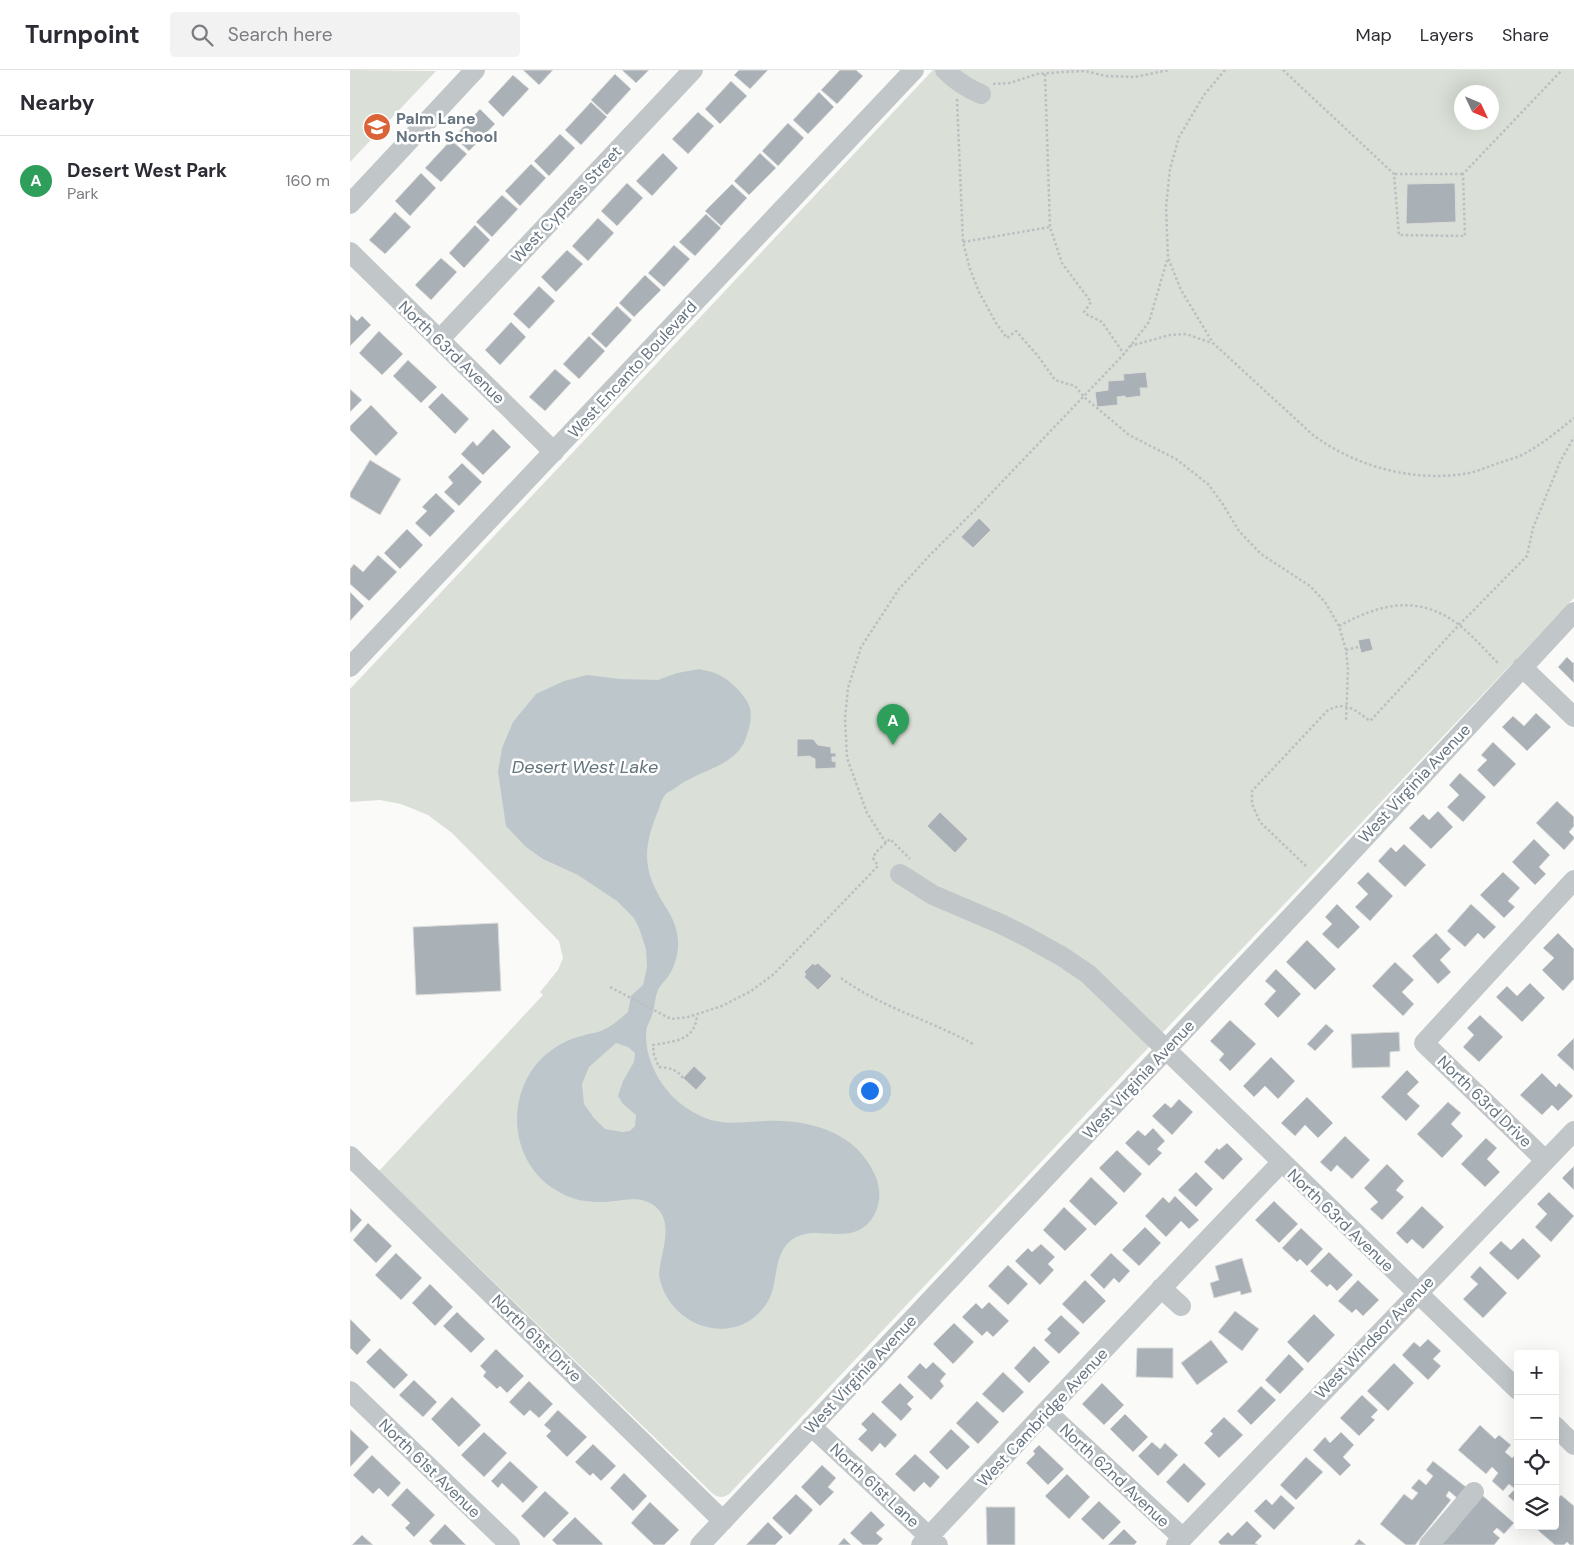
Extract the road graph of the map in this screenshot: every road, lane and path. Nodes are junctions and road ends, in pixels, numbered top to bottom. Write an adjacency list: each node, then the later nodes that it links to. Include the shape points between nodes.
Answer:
1 (475, 70): 14 (street)
2 (693, 70): 19 (street, West Cypress Street)
3 (914, 70): 26 (street, West Encanto Boulevard)
4 (945, 70): 10 (street, via 968,89)
5 (1169, 70): 9 (path, via 1134,77 1085,72)
6 (1225, 70): 18 (path, via 1204,95 1179,136 1170,169 1166,206)
7 (1283, 70): 12 (path)
8 (1562, 70): 13 (path)
9 (1045, 74): 10 (path); 15 (path)
10 (985, 89)
11 (956, 95): 16 (path)
12 (1394, 174): 13 (path); 13 (path, via 1399,235 1465,236)
13 (1463, 174)
14 (350, 204)
15 (1050, 227): 16 (path); 22 (path, via 1062,263 1091,302 1084,312 1102,322)
16 (963, 242): 23 (path, via 979,292 1003,333 1007,338 1016,331 1055,380 1075,386)
17 (350, 252): 19 (street, North 63rd Avenue)
18 (1168, 258): 20 (path, via 1181,290); 21 (path, via 1149,322)
19 (440, 339): 26 (street, North 63rd Avenue)
20 (1213, 343): 21 (path, via 1186,334); 24 (path, via 1326,445 1355,460 1407,474 1470,473 1523,454)
21 (1130, 346): 22 (path)
22 (1124, 354): 23 (path)
23 (1084, 397): 29 (path, via 1129,435 1176,459 1208,484 1239,531 1262,554 1310,586); 38 (path, via 899,589 861,647 848,688 846,758 868,813)
24 (1574, 418)
25 (1574, 437): 28 (path, via 1533,528 1527,556)
26 (554, 452): 34 (street, West Encanto Boulevard)
27 (1574, 612): 33 (street, West Virginia Avenue)
28 (1459, 625): 29 (path, via 1445,615 1407,605 1386,606 1362,613); 32 (path); 35 (path, via 1370,721)
29 (1339, 626): 31 (path)
30 (1358, 647): 31 (path)
31 (1346, 650): 35 (path)
32 (1499, 661)
33 (1522, 667): 36 (street); 46 (street, West Virginia Avenue)
34 (350, 668)
35 (1347, 707): 37 (path); 39 (path, via 1335,706 1327,712 1252,791 1252,804 1260,822)
36 (1574, 717)
37 (1346, 721)
38 (886, 842): 40 (path, via 890,839); 44 (path, via 873,858 878,866 774,974 744,995)
39 (1306, 866)
40 (906, 868): 46 (street, North 63rd Avenue, via 933,895 1001,924 1088,974)
41 (1574, 880): 50 (street, North 63rd Drive, via 1424,1043)
42 (842, 978): 45 (path, via 876,1000)
43 (610, 987): 44 (path, via 671,1019)
44 (697, 1014): 47 (path, via 695,1028 686,1036 653,1045 659,1067 674,1070)
45 (973, 1044)
46 (1165, 1050): 51 (street, North 63rd Avenue); 58 (street, West Virginia Avenue)
47 (683, 1078)
48 (1574, 1130): 50 (street, West Windsor Avenue)
49 (350, 1156): 62 (street, North 61st Drive)
50 (1545, 1160): 53 (street, West Windsor Avenue)
51 (1282, 1162): 52 (street, West Cambridge Avenue); 53 (street, North 63rd Avenue)
52 (1161, 1288): 54 (street); 57 (street, West Cambridge Avenue)
53 (1417, 1293): 55 (street, North 63rd Avenue); 63 (street, West Windsor Avenue)
54 (1181, 1306)
55 (1514, 1386)
56 (350, 1392): 65 (street, North 61st Avenue)
57 (1047, 1412): 63 (street, North 62nd Avenue); 64 (street, West Cambridge Avenue)
58 (811, 1426): 62 (street, West Virginia Avenue); 64 (street, North 61st Lane)
59 (1559, 1430): 60 (street)
60 (1574, 1445)
61 (1474, 1492): 67 (street)
62 (723, 1521): 66 (street, West Virginia Avenue)
63 (1179, 1541)
64 (929, 1542)
65 (510, 1545)
66 (700, 1545)
67 (1429, 1545)

